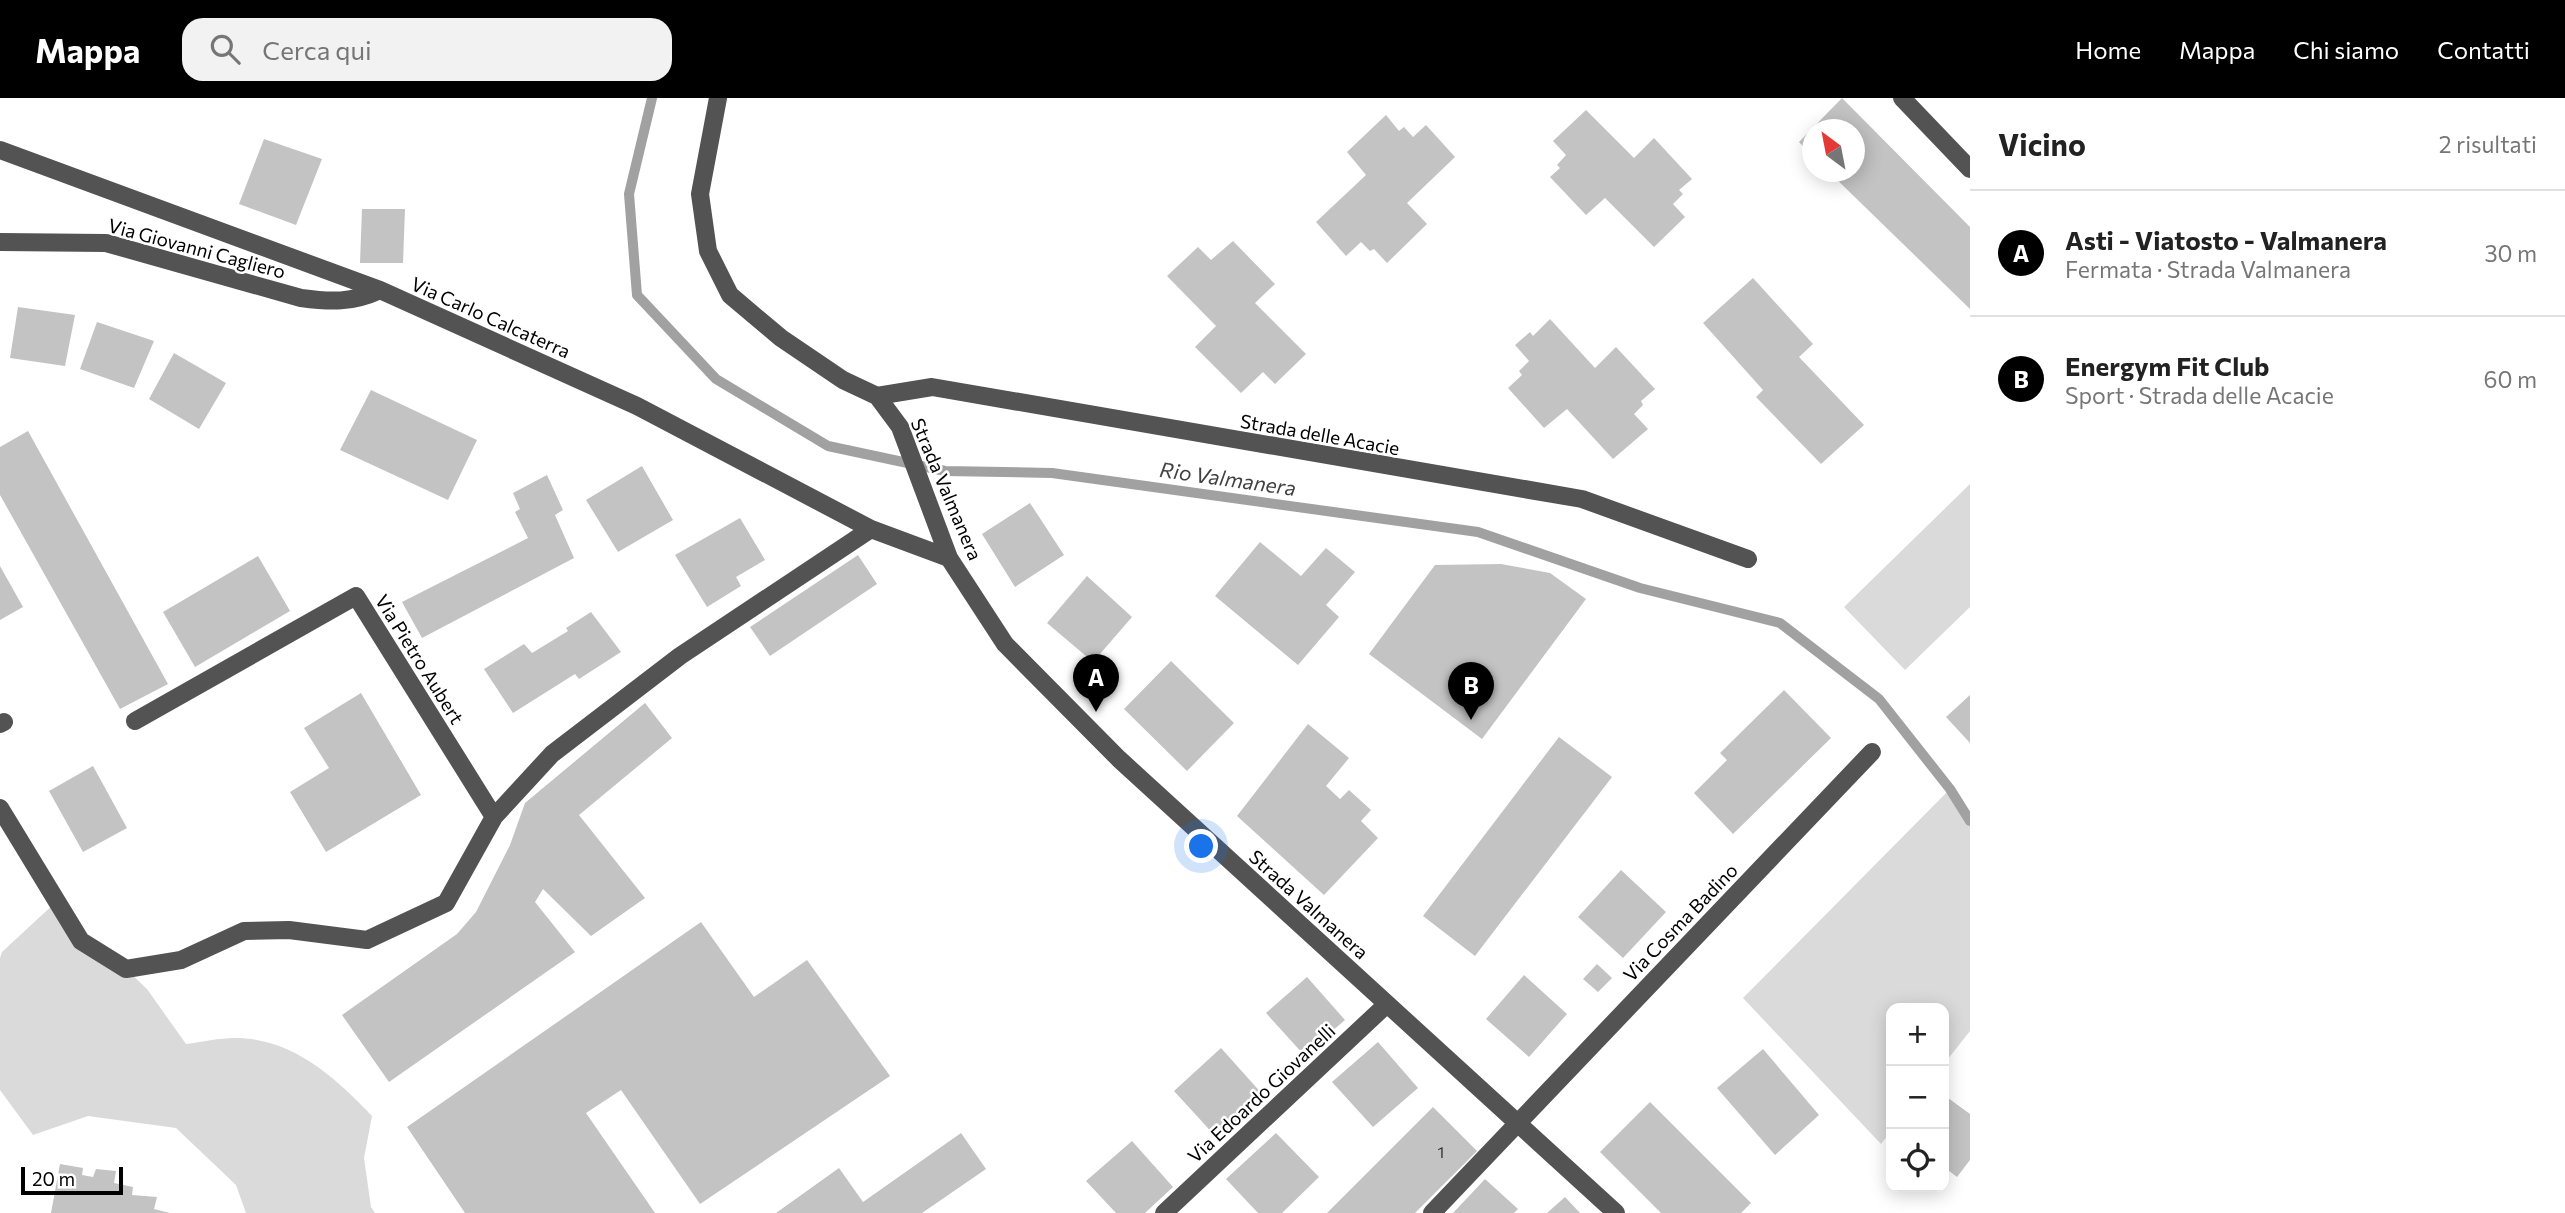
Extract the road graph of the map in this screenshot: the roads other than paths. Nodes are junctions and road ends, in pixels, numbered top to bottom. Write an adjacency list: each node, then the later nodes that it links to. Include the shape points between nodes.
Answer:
1 (718, 98): 7 (street, Strada Valmanera, via 700,194 708,251 730,295 802,352)
2 (1902, 98): 4 (street)
3 (0, 150): 6 (street, Via Carlo Calcaterra)
4 (1970, 169)
5 (0, 242): 6 (street, Via Giovanni Cagliero, via 106,243 301,298 334,303)
6 (380, 290): 8 (street, Via Carlo Calcaterra, via 637,406)
7 (877, 396): 9 (street, Strada Valmanera, via 900,427); 10 (street, Strada delle Acacie, via 932,387 1582,499)
8 (872, 529): 9 (street, Via Carlo Calcaterra); 14 (street, via 669,664 552,754)
9 (949, 558): 15 (street, Strada Valmanera, via 1005,644 1119,759)
10 (1748, 559)
11 (135, 721): 14 (street, Via Pietro Aubert, via 356,596)
12 (1872, 752): 16 (street, Via Cosma Badino)
13 (0, 808): 14 (street, via 81,941 126,969 181,960 244,931 289,930 367,940 446,903)
14 (494, 817)
15 (1387, 1004): 16 (street, Strada Valmanera); 17 (street, Via Edoardo Giovanelli)
16 (1518, 1122): 18 (street, Via Cosma Badino); 19 (street, Strada Valmanera)
17 (1164, 1213)
18 (1432, 1213)
19 (1615, 1213)

